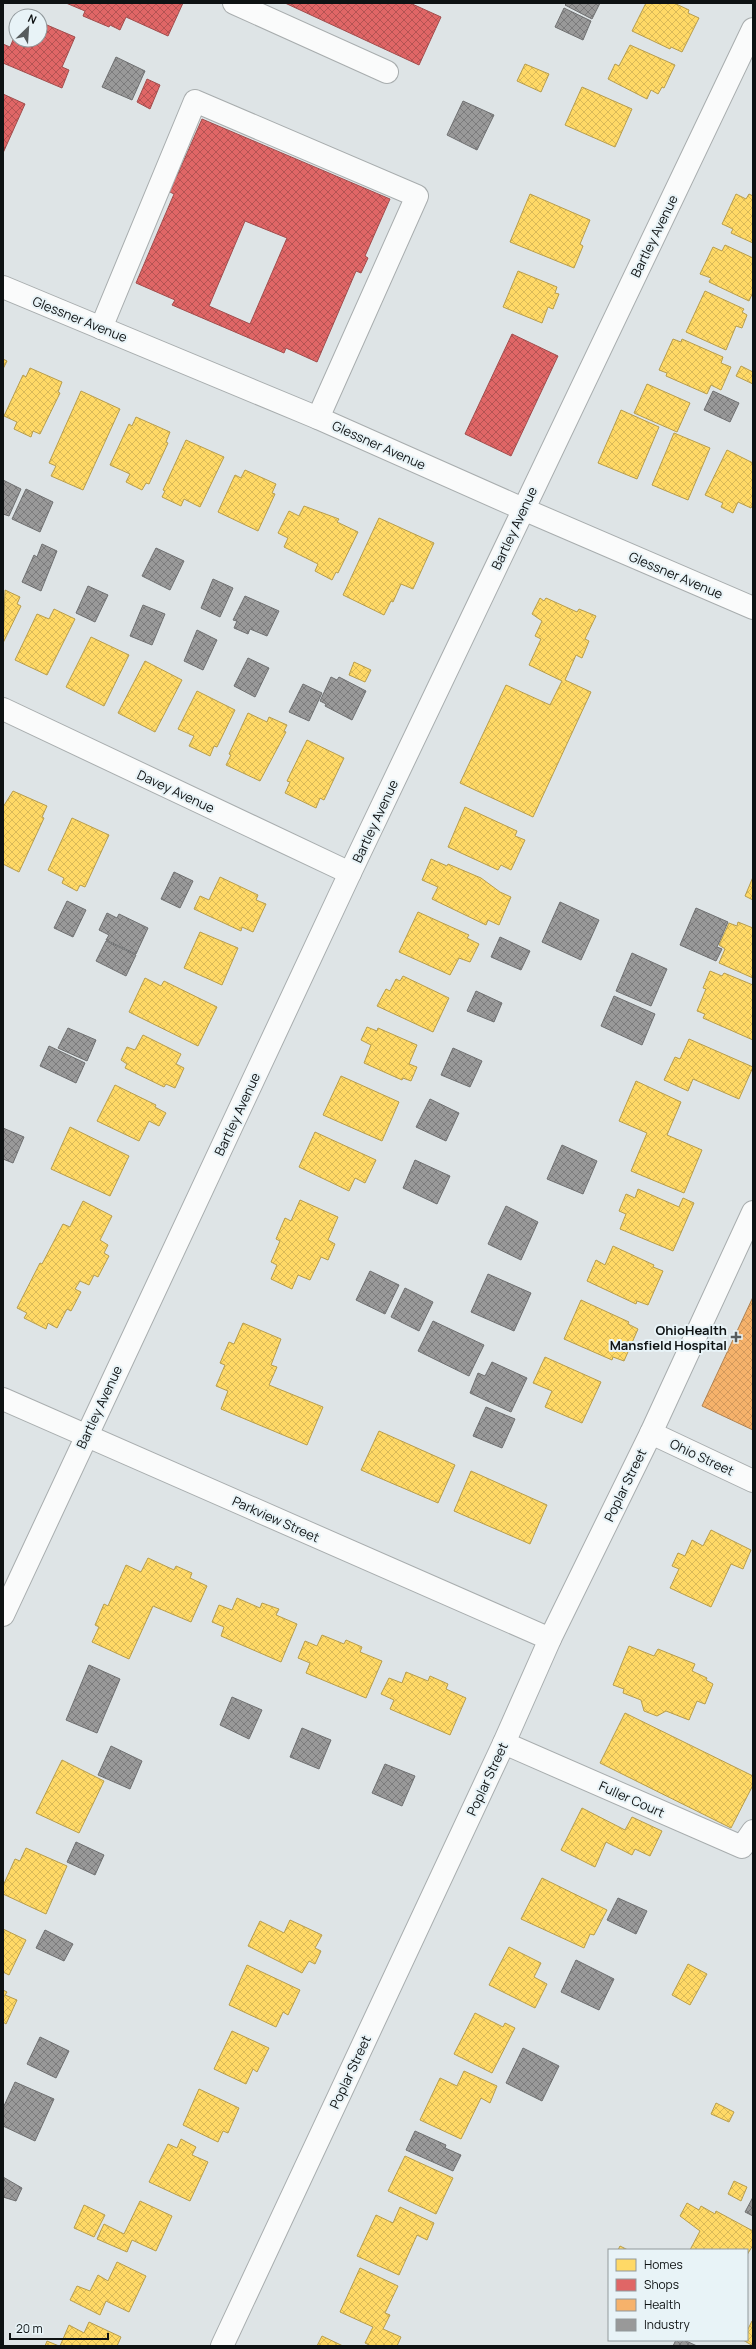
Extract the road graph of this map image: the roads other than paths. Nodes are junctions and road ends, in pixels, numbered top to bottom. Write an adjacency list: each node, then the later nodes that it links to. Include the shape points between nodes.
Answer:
1 (234, 3): 3 (street)
2 (753, 29): 7 (street, Bartley Avenue)
3 (387, 72)
4 (3, 287): 5 (street, Glessner Avenue)
5 (101, 328): 6 (street, Glessner Avenue); 6 (street, via 195,101 417,196)
6 (318, 418): 7 (street, Glessner Avenue)
7 (523, 509): 8 (street, Glessner Avenue); 10 (street, Bartley Avenue)
8 (753, 608)
9 (3, 708): 10 (street, Davey Avenue)
10 (350, 873): 14 (street, Bartley Avenue)
11 (753, 1212): 13 (street, Poplar Street)
12 (3, 1399): 14 (street, Parkview Street)
13 (651, 1433): 15 (street, Ohio Street); 17 (street, Poplar Street)
14 (86, 1436): 16 (street, Bartley Avenue); 17 (street, Parkview Street)
15 (753, 1481)
16 (3, 1615)
17 (550, 1639): 18 (street, Poplar Street)
18 (504, 1743): 19 (street, Fuller Court, via 742,1847); 20 (street, Poplar Street)
19 (753, 1831)
20 (222, 2346)

